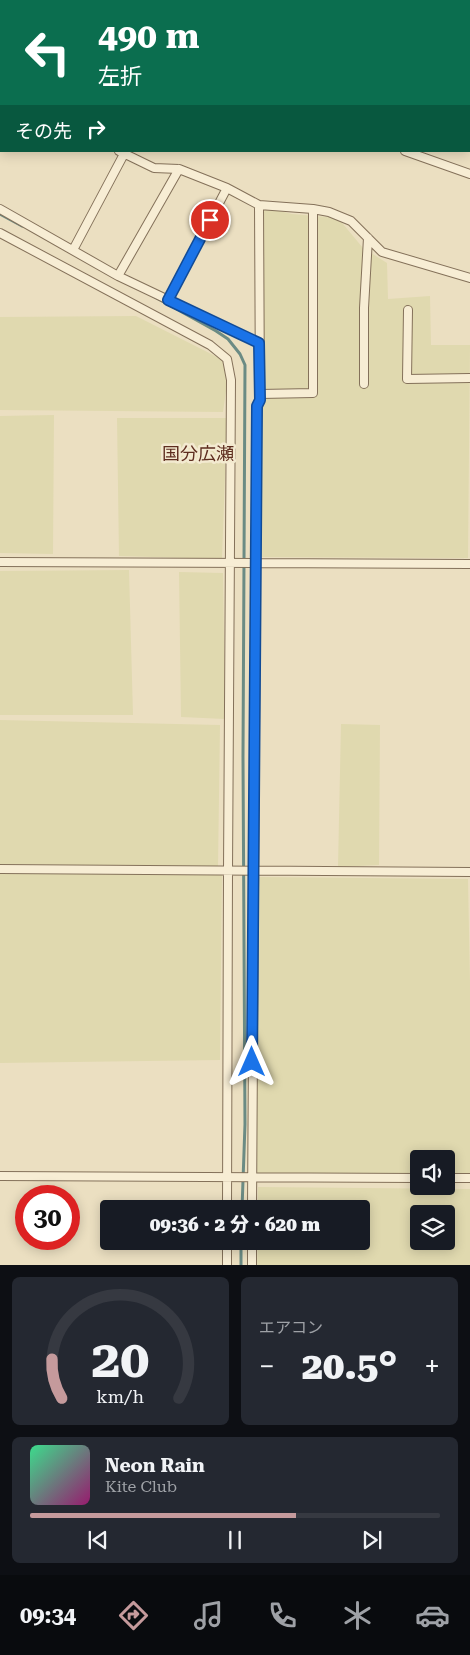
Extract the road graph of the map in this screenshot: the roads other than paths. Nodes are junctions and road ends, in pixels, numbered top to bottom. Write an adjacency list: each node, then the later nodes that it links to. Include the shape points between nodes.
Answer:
1 (408, 152): 4 (street)
2 (122, 153): 3 (street, via 154,168); 11 (street)
3 (178, 169): 5 (street); 12 (street)
4 (470, 174)
5 (227, 188): 6 (street); 14 (street)
6 (258, 204): 8 (street); 16 (street)
7 (0, 209): 11 (street)
8 (313, 209): 10 (street, via 351,221); 19 (street, via 313,393)
9 (0, 232): 21 (street, via 210,344 227,359 232,380)
10 (368, 238): 13 (street, via 382,252); 18 (street)
11 (73, 250): 12 (street)
12 (118, 276): 14 (street)
13 (470, 278)
14 (168, 300): 16 (street)
15 (408, 310): 17 (street, via 407,379)
16 (259, 343): 19 (street)
17 (470, 378)
18 (364, 384)
19 (260, 394): 22 (street, via 257,406)
20 (0, 562): 21 (street)
21 (232, 564): 22 (street); 25 (street)
22 (253, 564): 23 (street); 26 (street)
23 (470, 564)
24 (0, 868): 25 (street)
25 (230, 871): 26 (street); 30 (street)
26 (250, 871): 27 (street); 29 (street)
27 (470, 872)
28 (0, 1176): 30 (street)
29 (250, 1177): 30 (street); 31 (street); 35 (street)
30 (230, 1178): 34 (street)
31 (410, 1178)
32 (455, 1178): 33 (street)
33 (470, 1178)
34 (229, 1200)
35 (251, 1200)
36 (227, 1250): 38 (street)
37 (252, 1250): 39 (street)
38 (226, 1265)
39 (252, 1265)

